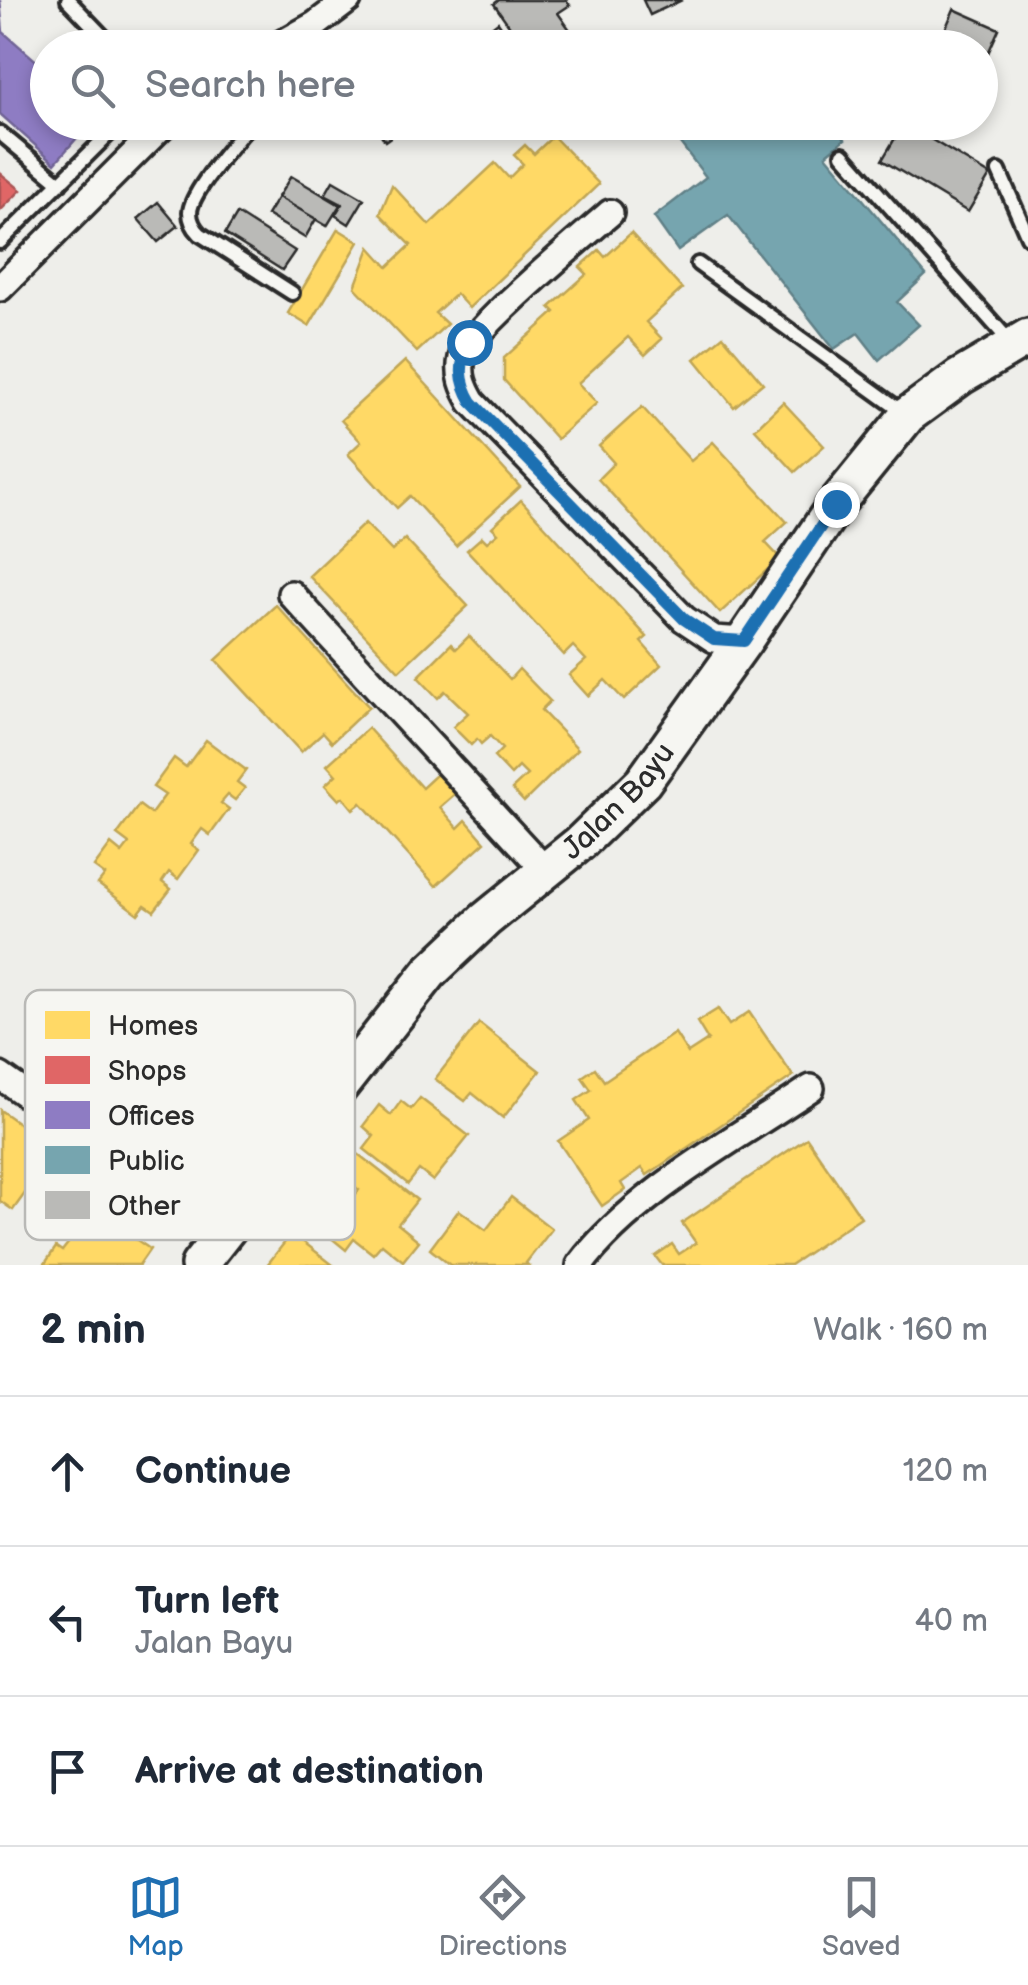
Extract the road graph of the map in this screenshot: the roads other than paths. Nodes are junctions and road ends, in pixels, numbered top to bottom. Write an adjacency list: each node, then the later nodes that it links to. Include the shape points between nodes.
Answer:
1 (68, 0): 3 (lane)
2 (348, 0): 4 (street)
3 (97, 30)
4 (312, 30)
5 (0, 134): 11 (lane)
6 (103, 140): 11 (lane)
7 (148, 140): 16 (street)
8 (238, 140): 17 (lane, via 195,197 191,220 200,234)
9 (843, 154): 18 (lane)
10 (998, 171): 13 (lane)
11 (60, 183): 14 (lane)
12 (610, 213): 21 (street, via 469,342 460,372 464,388 684,619 714,639)
13 (1028, 237)
14 (0, 242)
15 (698, 264): 19 (lane)
16 (0, 288)
17 (292, 293)
18 (1021, 342): 19 (street, Jalan Bayu)
19 (908, 415): 21 (street, Jalan Bayu, via 836,504)
20 (291, 594): 22 (street)
21 (744, 641): 22 (street, Jalan Bayu, via 643,782)
22 (546, 870): 23 (street, Jalan Bayu, via 430,972)
23 (355, 1067)
24 (0, 1076): 26 (street)
25 (811, 1088): 29 (street, via 641,1203)
26 (25, 1094)
27 (219, 1240): 28 (street, Jalan Bayu)
28 (199, 1265)
29 (580, 1265)

